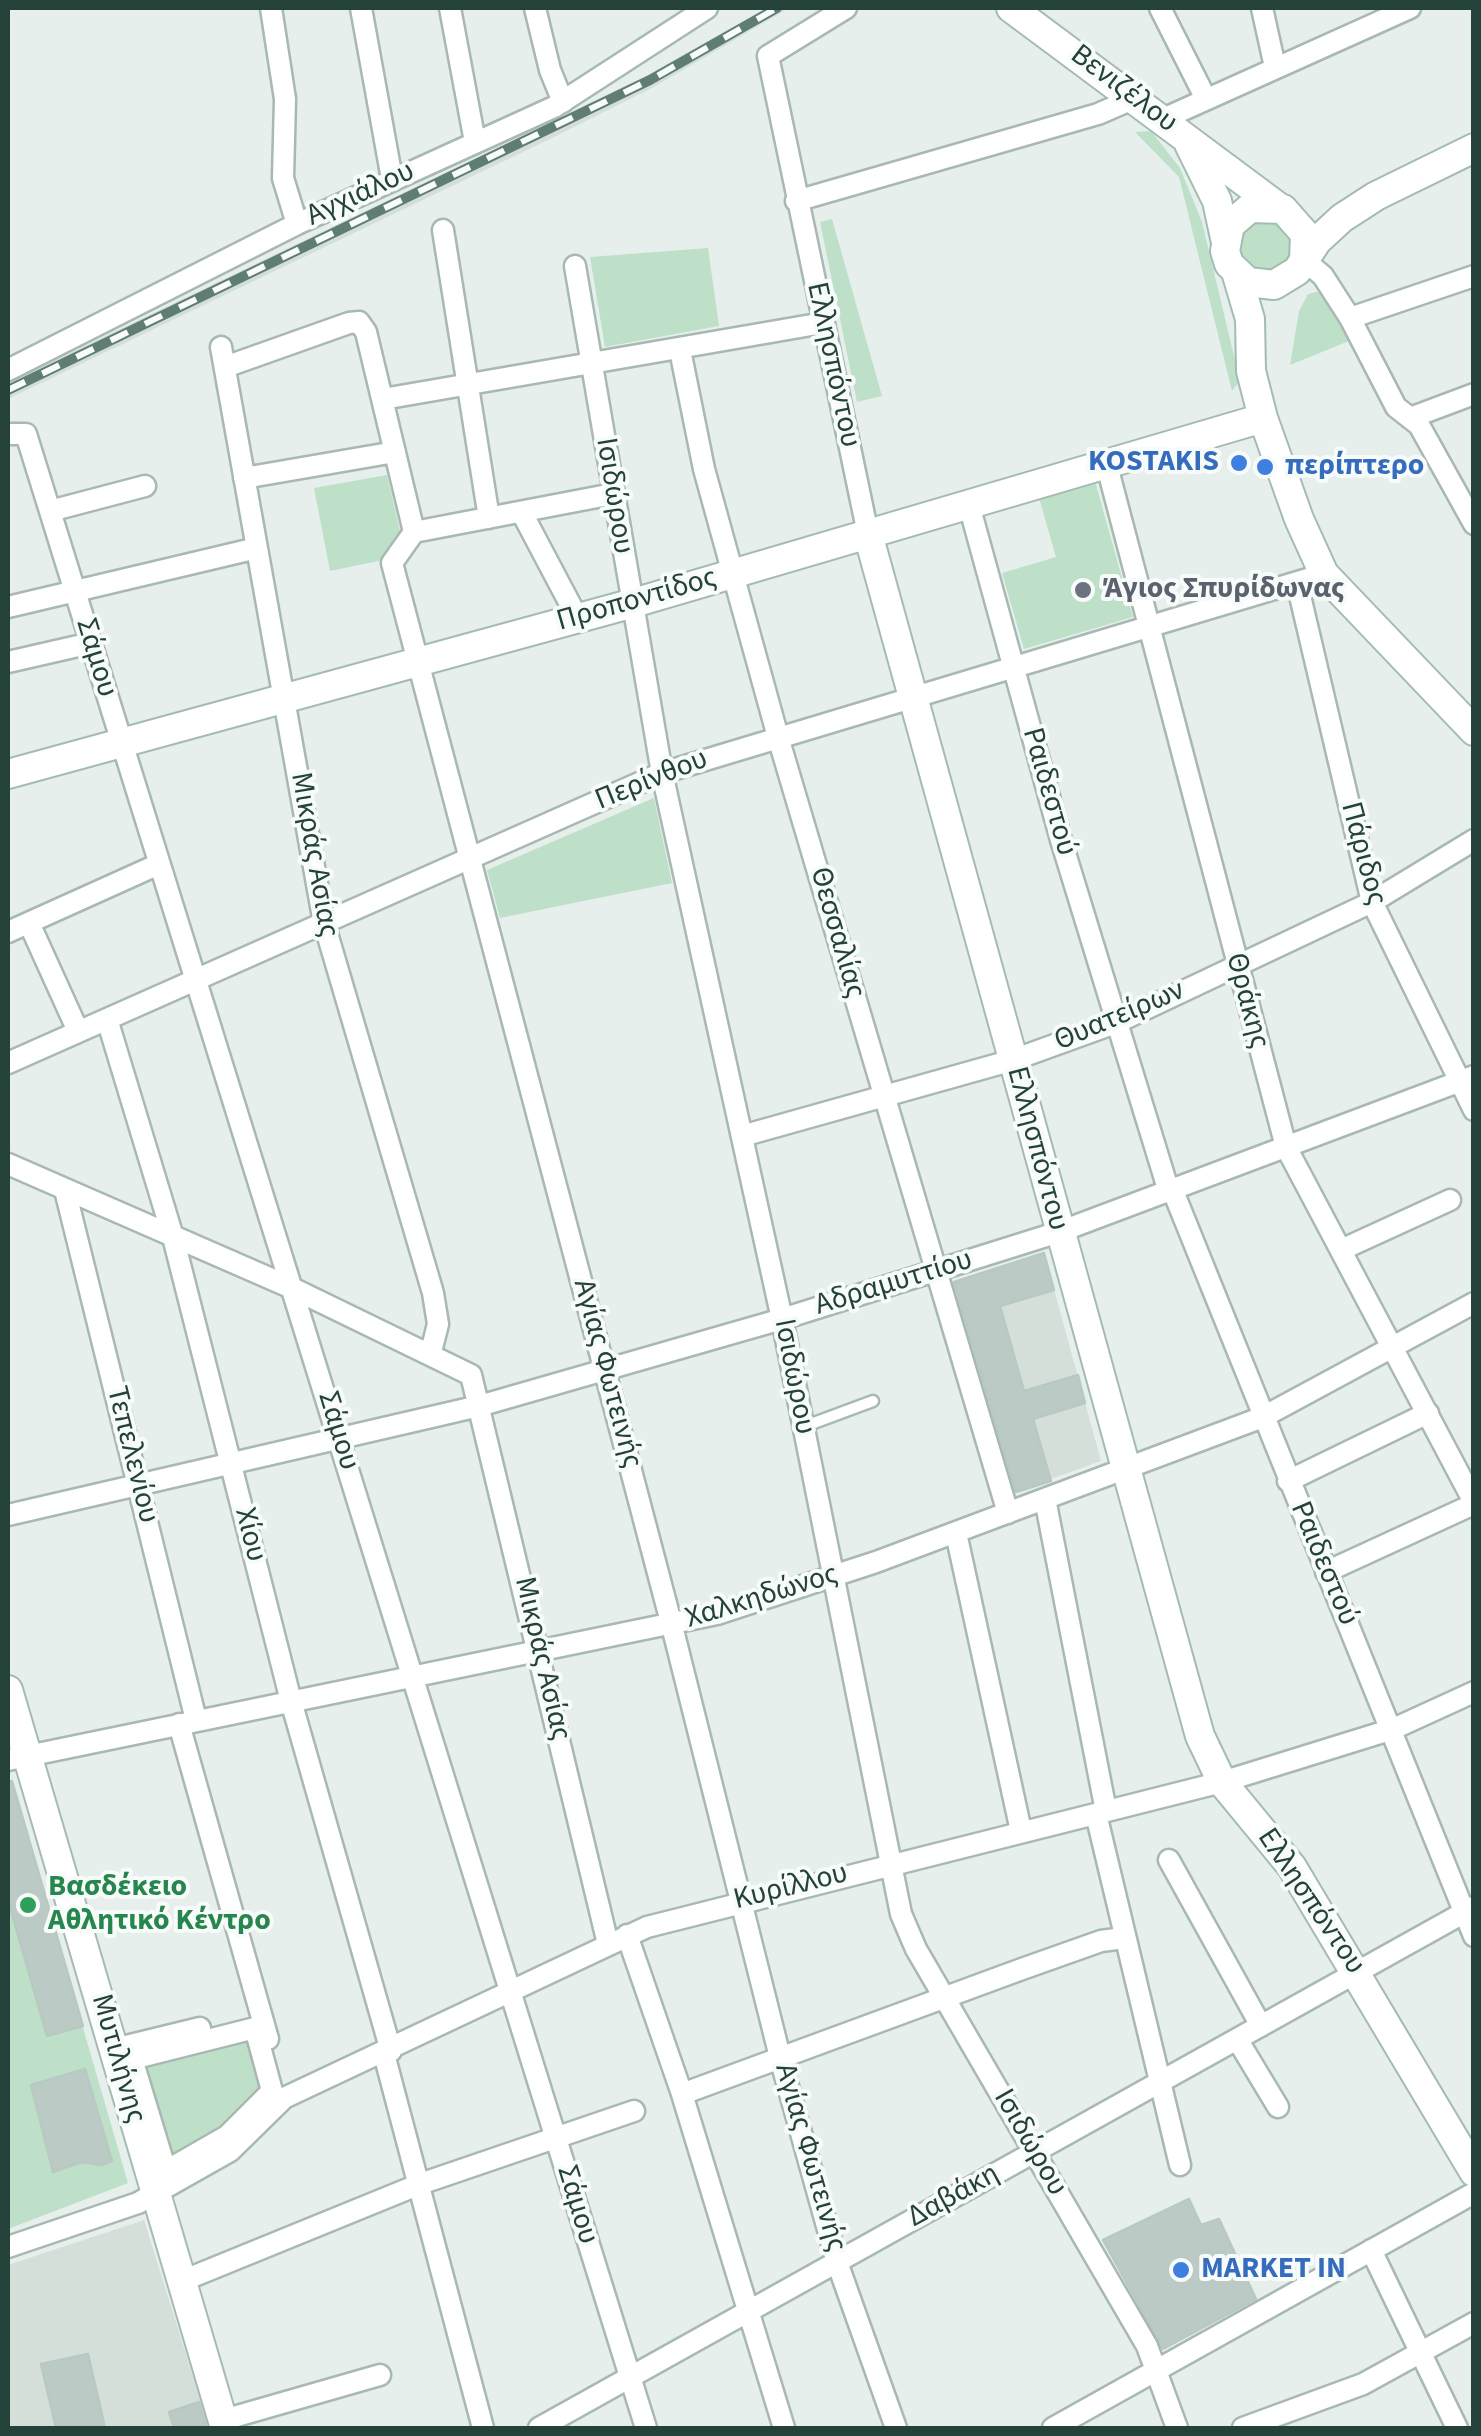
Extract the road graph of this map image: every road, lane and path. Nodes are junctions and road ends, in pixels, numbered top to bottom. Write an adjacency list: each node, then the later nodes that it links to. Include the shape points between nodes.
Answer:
1 (272, 8): 23 (street, via 285,100 283,178)
2 (361, 8): 19 (street)
3 (450, 8): 17 (street)
4 (534, 8): 14 (street)
5 (707, 8): 14 (street, Αγχιάλου)
6 (846, 8): 21 (street, Ελλησπόντου, via 768,56)
7 (1011, 8): 12 (street, Βενιζέλου)
8 (1160, 8): 13 (street)
9 (1262, 8): 11 (street)
10 (1398, 10): 11 (street)
11 (1276, 68): 13 (street)
12 (1135, 98): 15 (street, Βενιζέλου); 21 (street)
13 (1206, 100): 15 (street)
14 (563, 102): 17 (street, Αγχιάλου)
15 (1162, 119): 16 (street, Βενιζέλου)
16 (1186, 138): 22 (street, Βενιζέλου); 25 (street, Βενιζέλου, via 1217,201)
17 (475, 142): 19 (street, Αγχιάλου)
18 (1474, 148): 20 (street)
19 (392, 179): 23 (street, Αγχιάλου)
20 (1376, 196): 22 (street); 27 (street, via 1342,218)
21 (796, 201): 31 (street, Ελλησπόντου)
22 (1283, 209): 25 (street, via 1250,208); 27 (street, via 1305,234)
23 (297, 224): 35 (street, Αγχιάλου)
24 (443, 230): 36 (street)
25 (1225, 238): 28 (street)
26 (575, 266): 34 (street, Ισιδώρου)
27 (1295, 270): 28 (street, via 1261,286); 30 (street, via 1323,276); 33 (street)
28 (1237, 275): 33 (street, via 1250,319)
29 (1474, 276): 30 (street)
30 (1350, 318): 40 (street, via 1396,407)
31 (824, 323): 32 (street); 53 (street, Ελλησπόντου)
32 (680, 350): 34 (street); 55 (street, Θεσσαλίας)
33 (1251, 356): 39 (street)
34 (593, 365): 36 (street); 46 (street, Ισιδώρου)
35 (8, 370)
36 (467, 386): 38 (street); 50 (street)
37 (1474, 394): 40 (street)
38 (383, 399): 42 (street); 44 (street, Μικράς Ασίας, via 359,322 223,357)
39 (1262, 418): 43 (street, Προποντίδος); 56 (street)
40 (1410, 418): 51 (street)
41 (17, 434): 48 (street, Σάμου)
42 (395, 452): 44 (street); 52 (street)
43 (1106, 466): 47 (street, Προποντίδος); 62 (street, Θράκης)
44 (244, 478): 54 (street, Μικράς Ασίας)
45 (145, 486): 48 (street)
46 (613, 494): 49 (street); 59 (street, Ισιδώρου)
47 (969, 505): 53 (street, Προποντίδος); 66 (street, Ραιδεστού)
48 (50, 511): 58 (street, Σάμου)
49 (522, 513): 50 (street); 61 (street)
50 (489, 518): 52 (street)
51 (1474, 524)
52 (414, 532): 65 (street, Αγίας Φωτεινής, via 392,563)
53 (868, 534): 55 (street, Προποντίδος); 67 (street, Ελλησπόντου)
54 (256, 548): 58 (street); 68 (street, Μικράς Ασίας)
55 (732, 574): 59 (street, Προποντίδος); 70 (street, Θεσσαλίας)
56 (1324, 574): 57 (street, Περίνθου); 69 (street)
57 (1296, 582): 62 (street, Περίνθου); 77 (street, Πάριδος)
58 (76, 592): 60 (street); 63 (street, Σάμου)
59 (630, 604): 61 (street, Προποντίδος); 72 (street, Ισιδώρου)
60 (8, 608)
61 (578, 618): 65 (street, Προποντίδος)
62 (1150, 626): 66 (street, Περίνθου); 81 (street, Θράκης)
63 (91, 643): 64 (street); 71 (street, Σάμου)
64 (8, 662)
65 (418, 663): 68 (street, Προποντίδος); 75 (street, Αγίας Φωτεινής)
66 (1016, 666): 67 (street, Περίνθου); 84 (street, Ραιδεστού)
67 (910, 697): 70 (street, Περίνθου); 86 (street, Ελλησπόντου)
68 (285, 698): 71 (street, Προποντίδος); 79 (street, Μικράς Ασίας)
69 (1474, 731)
70 (778, 737): 72 (street, Περίνθου); 89 (street, Θεσσαλίας)
71 (120, 742): 73 (street, Προποντίδος); 76 (street, Σάμου)
72 (662, 773): 75 (street, Περίνθου); 91 (street, Ισιδώρου)
73 (8, 774)
74 (1474, 840): 77 (street, Θυατείρων)
75 (470, 860): 79 (street, Περίνθου); 106 (street, Αγίας Φωτεινής)
76 (159, 864): 78 (street); 82 (street, Σάμου)
77 (1372, 902): 81 (street, Θυατείρων); 88 (street, Πάριδος)
78 (29, 923): 80 (street); 85 (street)
79 (324, 923): 82 (street, Περίνθου); 105 (street, Μικράς Ασίας, via 433,1294 438,1324)
80 (8, 932)
81 (1237, 967): 84 (street, Θυατείρων); 92 (street, Θράκης)
82 (196, 978): 83 (street, Περίνθου); 101 (street, Σάμου)
83 (107, 1018): 85 (street, Περίνθου); 98 (street, Χίου)
84 (1118, 1022): 86 (street, Θυατείρων); 95 (street, Ραιδεστού)
85 (78, 1031): 87 (street, Περίνθου)
86 (1013, 1060): 89 (street, Θυατείρων); 97 (street, Ελλησπόντου)
87 (8, 1063)
88 (1466, 1078): 90 (street, Πάριδος); 92 (street, Αδραμυττίου)
89 (884, 1096): 91 (street, Θυατείρων); 100 (street, Θεσσαλίας)
90 (1474, 1110)
91 (742, 1136): 103 (street, Ισιδώρου)
92 (1286, 1147): 95 (street, Αδραμυττίου); 99 (street, Θράκης)
93 (8, 1164): 94 (street)
94 (65, 1190): 98 (street); 116 (street, Τεπελενίου)
95 (1171, 1192): 97 (street, Αδραμυττίου); 110 (street, Ραιδεστού)
96 (1450, 1200): 99 (street)
97 (1059, 1232): 100 (street, Αδραμυττίου); 114 (street, Ελλησπόντου)
98 (173, 1237): 101 (street); 113 (street, Χίου)
99 (1343, 1249): 104 (street, Θράκης)
100 (936, 1272): 103 (street, Αδραμυττίου); 119 (street, Θεσσαλίας)
101 (292, 1288): 105 (street); 112 (street, Σάμου)
102 (1474, 1302): 104 (street, Χαλκηδώνος)
103 (782, 1319): 106 (street, Αδραμυττίου); 111 (street, Ισιδώρου)
104 (1395, 1348): 109 (street, Θράκης); 110 (street, Χαλκηδώνος)
105 (431, 1352): 108 (street, Μικράς Ασίας, via 471,1374)
106 (605, 1372): 108 (street, Αδραμυττίου); 124 (street, Αγίας Φωτεινής)
107 (873, 1401): 111 (lane)
108 (479, 1406): 112 (street, Αδραμυττίου); 125 (street, Μικράς Ασίας)
109 (1428, 1414): 115 (street); 118 (street, Θράκης)
110 (1263, 1418): 114 (street, Χαλκηδώνος); 115 (street, Ραιδεστού)
111 (802, 1427): 123 (street, Ισιδώρου)
112 (340, 1438): 113 (street, Αδραμυττίου); 126 (street, Σάμου)
113 (231, 1463): 116 (street, Αδραμυττίου); 129 (street, Χίου)
114 (1125, 1469): 117 (street, Χαλκηδώνος); 133 (street, Ελλησπόντου, via 1200,1736)
115 (1288, 1481): 122 (street, Ραιδεστού)
116 (138, 1485): 120 (street, Αδραμυττίου); 130 (street, Τεπελενίου)
117 (1045, 1499): 119 (street, Χαλκηδώνος); 134 (street)
118 (1474, 1503): 122 (street)
119 (1008, 1513): 121 (street, Χαλκηδώνος)
120 (8, 1516)
121 (956, 1533): 123 (street, Χαλκηδώνος); 135 (street)
122 (1326, 1572): 131 (street, Ραιδεστού)
123 (834, 1576): 124 (street, Χαλκηδώνος); 137 (street, Ισιδώρου)
124 (672, 1626): 125 (street, Χαλκηδώνος); 138 (street, Αγίας Φωτεινής)
125 (540, 1652): 126 (street, Χαλκηδώνος); 143 (street, Μικράς Ασίας)
126 (412, 1676): 129 (street, Χαλκηδώνος); 145 (street, Σάμου)
127 (8, 1690): 132 (street, Μυτιλήνης)
128 (1474, 1692): 131 (street, Κυρίλλου)
129 (291, 1701): 130 (street, Χαλκηδώνος); 150 (street, Χίου)
130 (188, 1722): 132 (street, Χαλκηδώνος); 147 (street, Τεπελενίου)
131 (1393, 1729): 133 (street, Κυρίλλου); 139 (street, Ραιδεστού)
132 (18, 1758): 151 (street, Μυτιλήνης)
133 (1222, 1782): 134 (street, Κυρίλλου); 144 (street, Ελλησπόντου, via 1282,1852)
134 (1101, 1812): 135 (street, Κυρίλλου); 142 (street)
135 (1022, 1831): 137 (street, Κυρίλλου)
136 (1170, 1860): 148 (street)
137 (890, 1863): 138 (street, Κυρίλλου); 146 (street, Ισιδώρου, via 908,1932)
138 (742, 1901): 140 (street, Κυρίλλου); 152 (street, Αγίας Φωτεινής)
139 (1468, 1910): 141 (street, Ραιδεστού); 144 (street, Δαβάκη)
140 (627, 1935): 143 (street, Κυρίλλου); 154 (street)
141 (1474, 1936)
142 (1124, 1938): 146 (street); 153 (street)
143 (608, 1944): 145 (street, Κυρίλλου)
144 (1357, 1972): 148 (street, Δαβάκη); 161 (street, Ελλησπόντου)
145 (510, 1992): 150 (street, Κυρίλλου); 158 (street, Σάμου)
146 (945, 1999): 152 (street); 159 (street, Ισιδώρου)
147 (261, 2014): 151 (street); 155 (street, Τεπελενίου)
148 (1261, 2026): 149 (street, Δαβάκη)
149 (1237, 2039): 153 (street, Δαβάκη); 156 (street)
150 (388, 2053): 155 (street, Κυρίλλου); 162 (street, Χίου)
151 (123, 2054): 151 (street, via 166,2171 228,2136 272,2092 255,2028); 164 (street, Μυτιλήνης)
152 (781, 2061): 154 (street); 167 (street, Αγίας Φωτεινής)
153 (1160, 2082): 159 (street, Δαβάκη); 160 (street)
154 (682, 2094): 169 (street)
155 (284, 2098): 164 (street, Κυρίλλου, via 230,2151)
156 (1278, 2107)
157 (634, 2111): 158 (street)
158 (555, 2136): 162 (street); 174 (street, Σάμου)
159 (1034, 2152): 167 (street, Δαβάκη); 172 (street, Ισιδώρου)
160 (1180, 2165)
161 (1474, 2172)
162 (420, 2184): 168 (street); 177 (street, Χίου)
163 (1474, 2193): 166 (street)
164 (156, 2194): 165 (street, Κυρίλλου); 168 (street, Μυτιλήνης)
165 (8, 2247)
166 (1371, 2250): 171 (street); 172 (street)
167 (838, 2262): 169 (street, Δαβάκη); 181 (street, Αγίας Φωτεινής)
168 (182, 2280): 175 (street, Μυτιλήνης)
169 (747, 2312): 174 (street, Δαβάκη); 180 (street)
170 (1474, 2323): 171 (street)
171 (1423, 2352): 183 (street, via 1347,2391); 184 (street)
172 (1159, 2369): 176 (street); 182 (street, Ισιδώρου)
173 (380, 2375): 175 (street)
174 (630, 2378): 178 (street, Δαβάκη); 179 (street, Σάμου)
175 (224, 2424)
176 (1063, 2426)
177 (483, 2428)
178 (538, 2428)
179 (646, 2428)
180 (784, 2428)
181 (896, 2428)
182 (1177, 2428)
183 (1243, 2428)
184 (1457, 2428)

